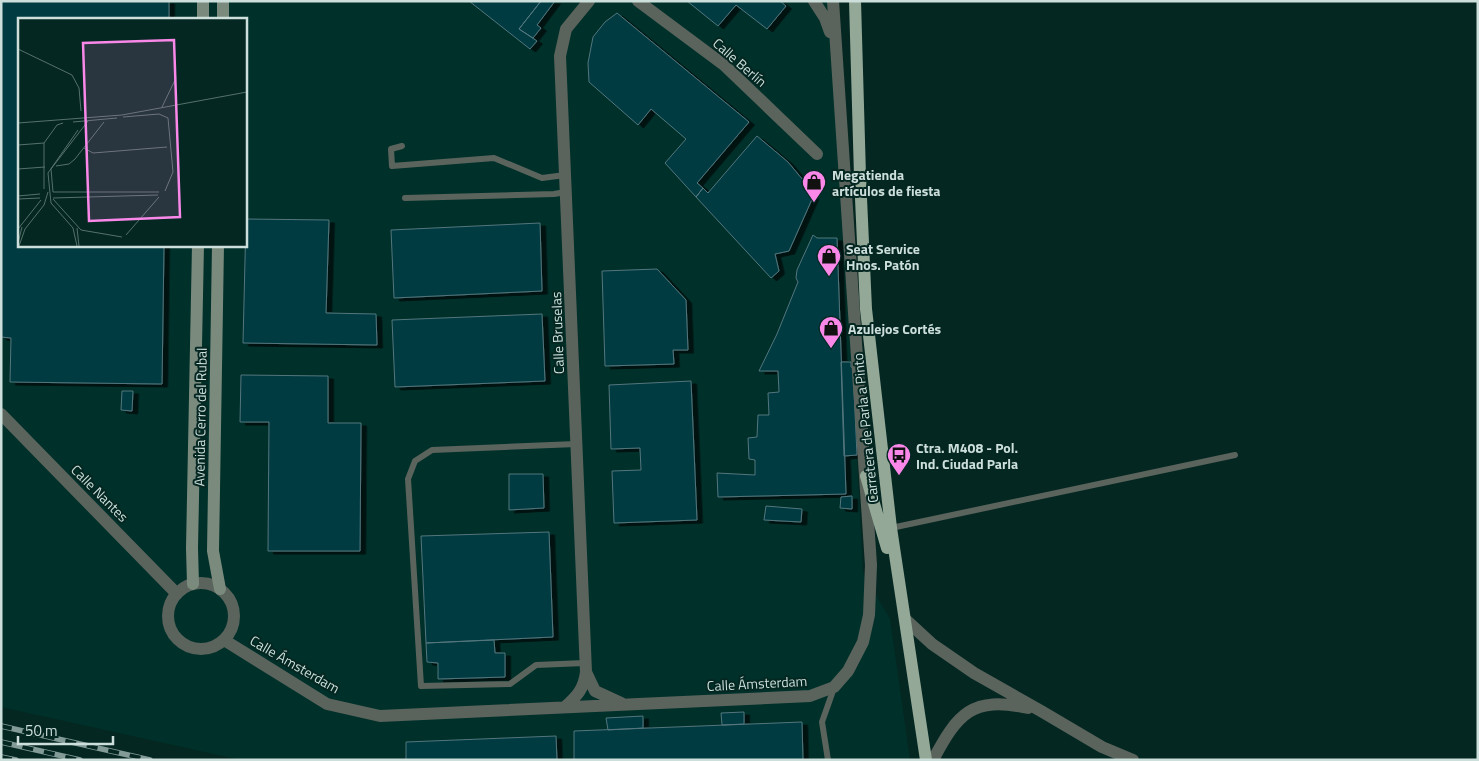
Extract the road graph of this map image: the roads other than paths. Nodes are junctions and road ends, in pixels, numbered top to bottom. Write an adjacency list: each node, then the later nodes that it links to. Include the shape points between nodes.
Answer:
1 (203, 1): 8 (street)
2 (223, 1): 9 (street)
3 (589, 1): 13 (street, Calle Bruselas, via 566,29 560,56)
4 (638, 1): 12 (street, Calle Berlín, via 724,65)
5 (814, 1): 10 (street, via 825,18)
6 (832, 1): 10 (street)
7 (855, 1): 22 (main road, Carretera de Parla a Pinto, via 866,309)
8 (203, 18)
9 (223, 18)
10 (835, 45): 21 (street)
11 (402, 146): 13 (lane, via 391,149 392,166 494,158 542,178)
12 (817, 154)
13 (565, 175): 14 (street, Calle Bruselas)
14 (566, 192): 15 (lane); 19 (street, Calle Bruselas)
15 (405, 198)
16 (198, 246): 23 (street, Avenida Cerro del Rubal)
17 (218, 246): 24 (street, Avenida Cerro del Rubal, via 213,551)
18 (1, 414): 25 (street, Calle Nantes)
19 (576, 444): 29 (street, Calle Bruselas); 29 (lane, via 432,450 415,461 408,479 422,686 510,684 536,665)
20 (1234, 455): 22 (lane)
21 (866, 476): 26 (main road); 30 (street, via 871,565 869,615 863,642 848,671)
22 (891, 528): 26 (main road, Carretera de Parla a Pinto)
23 (193, 584): 24 (street, via 207,584); 25 (street)
24 (220, 589): 28 (street, via 228,597 234,619)
25 (177, 594): 28 (street, via 168,615 170,626 183,644 204,649)
26 (902, 601): 27 (main road, Carretera de Parla a Pinto)
27 (906, 620): 33 (street, via 932,644 974,673); 35 (main road, Carretera de Parla a Pinto)
28 (224, 640): 32 (street, Calle Ámsterdam, via 327,704 380,716)
29 (585, 668): 31 (street, via 595,691); 32 (street, via 583,686)
30 (834, 687): 31 (street, Calle Ámsterdam, via 810,696); 34 (lane, via 822,722)
31 (623, 704): 32 (street, Calle Ámsterdam)
32 (565, 707)
33 (1041, 711): 36 (street, via 1010,704 985,705 968,712 955,722); 37 (street, via 1102,748)
34 (828, 760)
35 (926, 760)
36 (933, 760)
37 (1133, 760)

